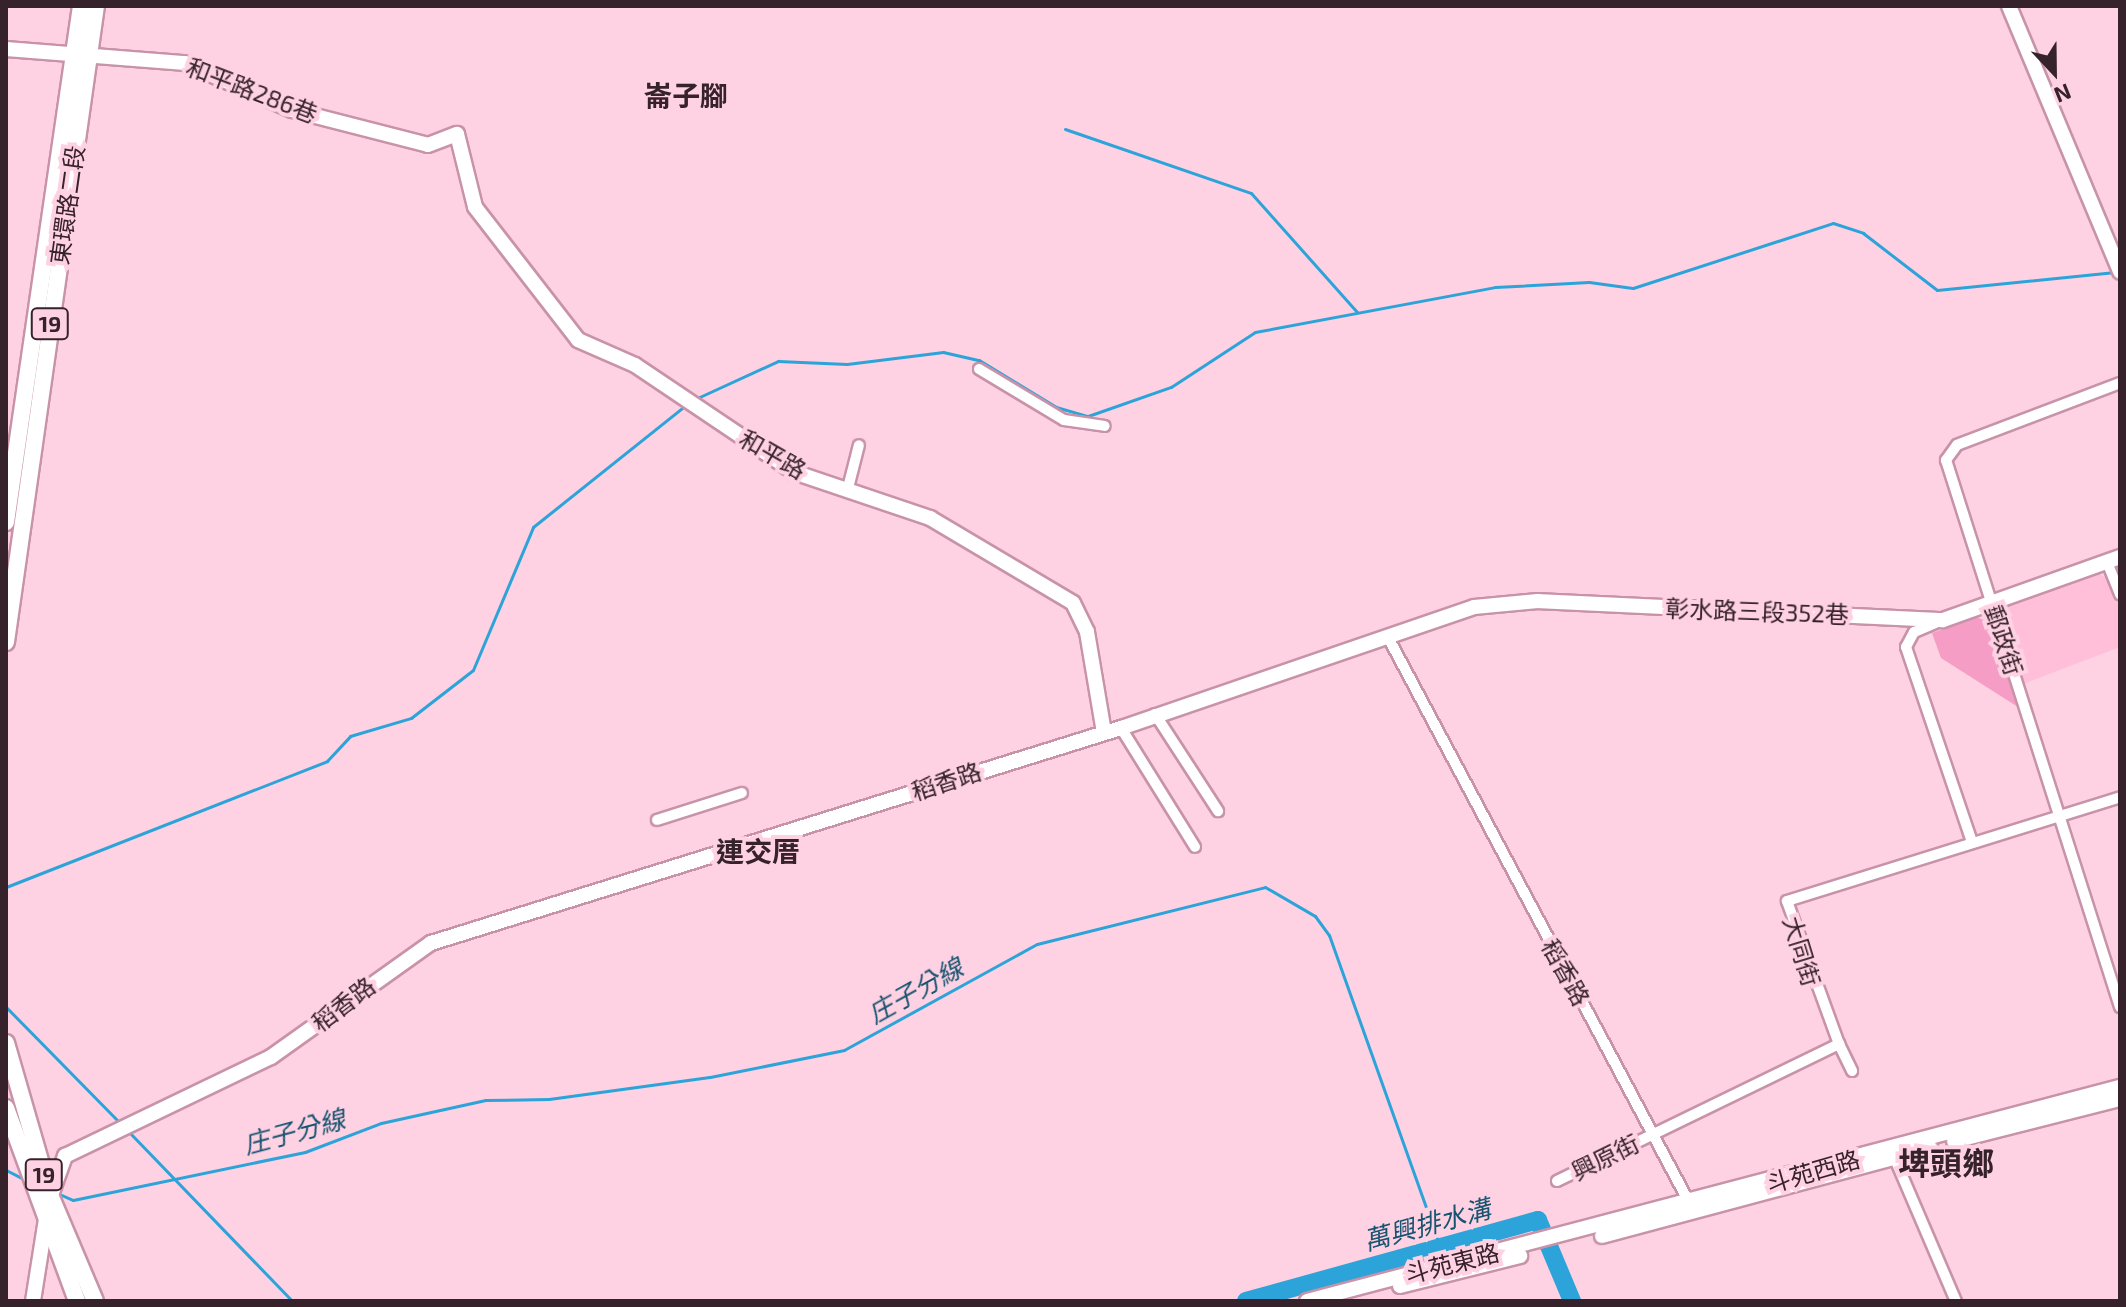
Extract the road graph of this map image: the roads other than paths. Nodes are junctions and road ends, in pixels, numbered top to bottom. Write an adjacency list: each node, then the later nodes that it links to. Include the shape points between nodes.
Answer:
1 (81, 6): 5 (main road, 東環路二段 / 19)
2 (96, 6): 5 (main road, 東環路二段 / 19)
3 (2009, 6): 7 (street)
4 (6, 49): 5 (street, 和平路286巷)
5 (81, 59): 6 (street, 和平路286巷, via 185,63 292,110 428,145); 13 (main road, 東環路二段 / 19); 19 (main road, 東環路二段 / 19)
6 (457, 134): 12 (street, 和平路, via 475,207 569,333 635,365 794,472)
7 (2120, 272)
8 (979, 369): 10 (street, via 1064,420)
9 (2120, 383): 16 (street, 郵政街, via 1946,451)
10 (1105, 426)
11 (859, 445): 12 (street)
12 (848, 488): 22 (street, 和平路, via 930,518 1073,603 1087,632)
13 (6, 522)
14 (2113, 560): 15 (street); 16 (street, 彰水路三段352巷)
15 (2120, 594)
16 (1993, 602): 17 (street, 彰水路三段352巷); 26 (street, 郵政街)
17 (1943, 620): 18 (street, 彰水路三段352巷, via 1538,601 1474,607); 28 (street, via 1914,632 1906,647)
18 (1390, 641): 20 (street, 稻香路); 37 (street, 稻香路)
19 (6, 642)
20 (1155, 714): 21 (street, 稻香路); 25 (street)
21 (1121, 728): 22 (street, 稻香路); 29 (street)
22 (1104, 733): 40 (street, 稻香路, via 431,943 271,1057 65,1156)
23 (742, 793): 27 (street)
24 (2120, 797): 26 (street, 大同街)
25 (1218, 811)
26 (2060, 815): 28 (street, 大同街); 30 (street, 郵政街)
27 (657, 820)
28 (1972, 842): 32 (street, 大同街, via 1787,901)
29 (1195, 847)
30 (2120, 1007)
31 (6, 1043): 40 (main road, 19)
32 (1839, 1044): 33 (street); 37 (street)
33 (1852, 1071)
34 (2120, 1087): 38 (street, 斗苑西路)
35 (2120, 1099): 38 (street, 斗苑西路)
36 (6, 1108): 42 (main road, 19)
37 (1654, 1133): 39 (street, 興原街); 41 (street, 稻香路)
38 (1892, 1154): 41 (street, 斗苑西路); 49 (street)
39 (1557, 1181)
40 (50, 1195): 42 (street, 稻香路); 46 (main road, 19)
41 (1693, 1210): 43 (street, 斗苑西路)
42 (45, 1227): 44 (street, 稻香路); 45 (main road, 19)
43 (1554, 1243): 47 (street, 斗苑東路); 48 (street, 斗苑東路)
44 (33, 1301)
45 (77, 1301)
46 (95, 1301)
47 (1307, 1301)
48 (1341, 1301)
49 (1956, 1301)

